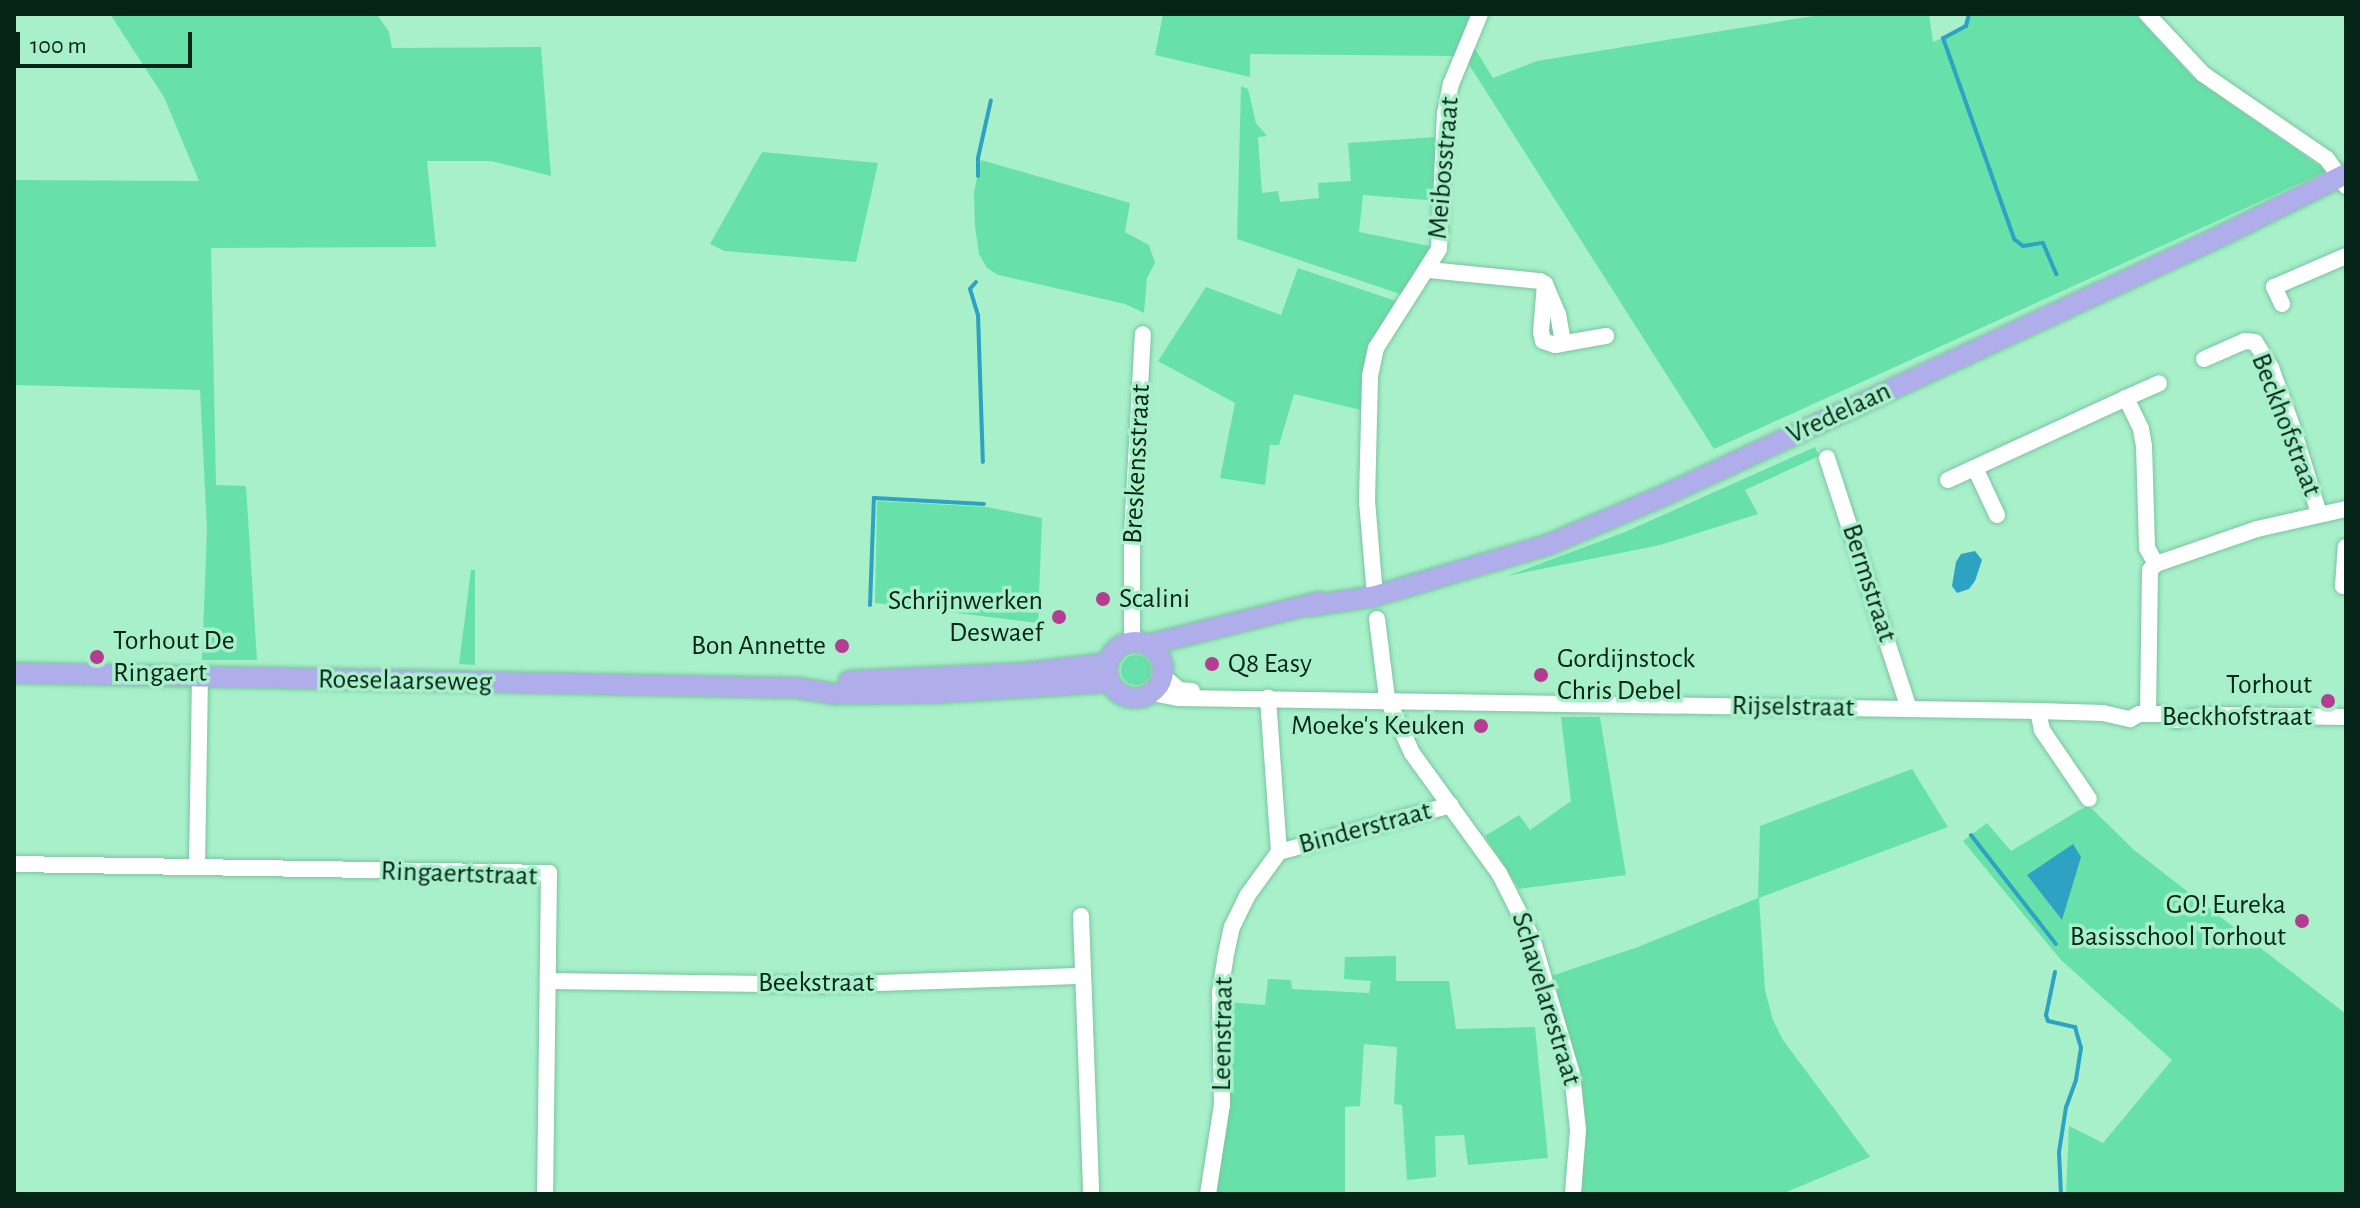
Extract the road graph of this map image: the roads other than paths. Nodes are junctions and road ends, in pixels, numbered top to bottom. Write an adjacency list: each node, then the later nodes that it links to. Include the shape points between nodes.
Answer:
1 (1480, 14): 5 (street, Meibosstraat, via 1451,84 1445,114 1442,226)
2 (2147, 14): 3 (street, via 2203,74 2327,159)
3 (2345, 180): 21 (main road, Vredelaan, via 1550,544)
4 (2346, 256): 6 (street, via 2274,287)
5 (1429, 270): 8 (street, via 1545,284 1543,341 1555,345); 21 (street, Meibosstraat, via 1376,348 1370,376 1367,501)
6 (2282, 304)
7 (1143, 334): 24 (street, Breskensstraat, via 1132,535)
8 (1606, 336)
9 (2204, 359): 16 (street, Beckhofstraat, via 2245,341 2255,342 2282,397)
10 (2159, 383): 11 (street)
11 (2126, 398): 13 (street); 19 (street, via 2141,429 2147,548)
12 (1827, 458): 31 (street, Bermstraat)
13 (1975, 468): 14 (street); 17 (street)
14 (1948, 480)
15 (2346, 509): 16 (street, Beckhofstraat)
16 (2319, 514): 19 (street, Beckhofstraat)
17 (1997, 515)
18 (2346, 547): 20 (street)
19 (2156, 564): 33 (street, via 2150,570)
20 (2343, 586)
21 (1375, 590): 23 (main road, Vredelaan)
22 (1377, 619): 30 (street)
23 (1198, 632): 24 (main road, Vredelaan); 28 (main road)
24 (1140, 643): 25 (main road, via 1117,649); 28 (main road, via 1159,654)
25 (1109, 672): 27 (main road, Roeselaarseweg, via 835,682 797,688); 28 (main road, via 1123,696 1133,699)
26 (14, 673): 27 (main road, Roeselaarseweg)
27 (200, 677): 39 (street)
28 (1160, 678): 29 (street, Rijselstraat, via 1177,698)
29 (1268, 697): 30 (street, Rijselstraat); 37 (street)
30 (1387, 698): 31 (street, Rijselstraat); 36 (street, Schavelarestraat, via 1412,753)
31 (1909, 709): 32 (street, Rijselstraat)
32 (2038, 711): 33 (street, Rijselstraat, via 2103,713 2130,707); 35 (street, via 2042,730)
33 (2150, 714): 34 (street, Rijselstraat, via 2177,708 2206,715)
34 (2346, 717)
35 (2089, 799)
36 (1451, 805): 37 (street, Binderstraat); 46 (street, Schavelarestraat, via 1499,873 1532,938 1572,1074 1578,1130)
37 (1279, 852): 45 (street, Leenstraat, via 1247,896 1225,959 1220,992 1222,1105)
38 (14, 864): 39 (street, Ringaertstraat)
39 (197, 867): 42 (street, Ringaertstraat, via 549,873)
40 (1081, 916): 41 (street)
41 (1083, 976): 42 (street, Beekstraat, via 821,985); 44 (street)
42 (548, 981): 43 (street, Ringaertstraat)
43 (545, 1194)
44 (1091, 1194)
45 (1208, 1194)
46 (1573, 1194)

